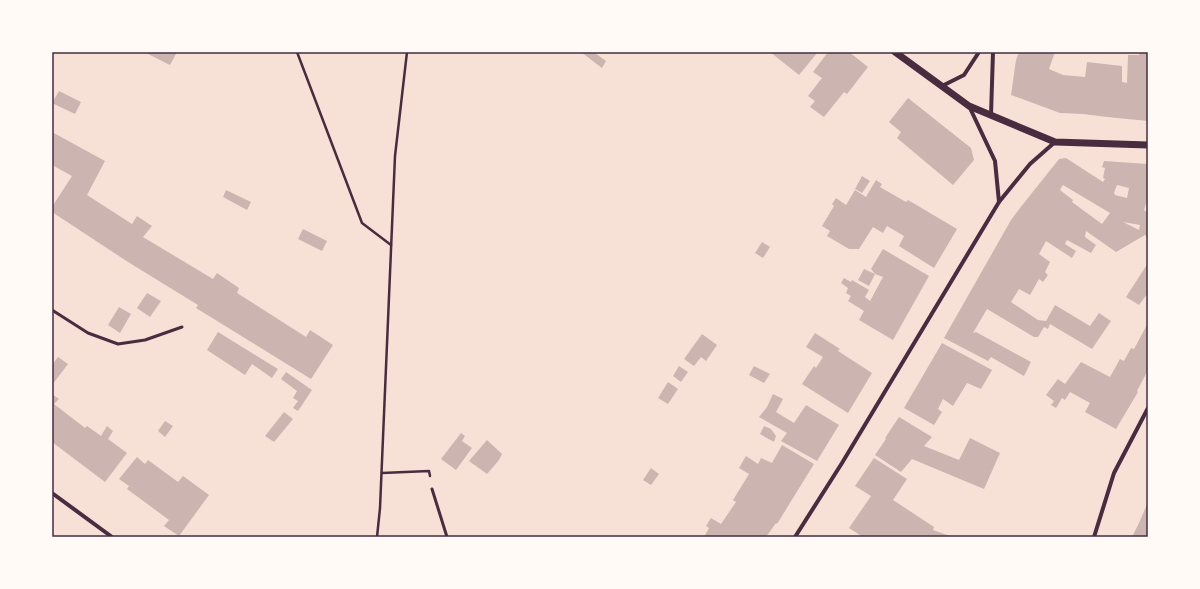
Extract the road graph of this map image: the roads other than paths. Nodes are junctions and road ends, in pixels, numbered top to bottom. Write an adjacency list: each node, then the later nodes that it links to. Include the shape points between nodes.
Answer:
1 (894, 52): 4 (street)
2 (979, 52): 4 (street, via 964,75)
3 (993, 52): 6 (street)
4 (942, 86): 5 (street)
5 (969, 106): 6 (street); 9 (street, via 995,161)
6 (991, 115): 7 (street)
7 (1055, 142): 8 (street); 9 (street, via 1030,164)
8 (1148, 145)
9 (999, 202): 17 (street)
10 (52, 310): 11 (lane, via 88,334 118,344 145,340)
11 (182, 327)
12 (1148, 408): 18 (street, via 1114,473)
13 (432, 488): 16 (lane)
14 (52, 493): 15 (street)
15 (112, 537)
16 (447, 537)
17 (795, 537)
18 (1094, 537)

